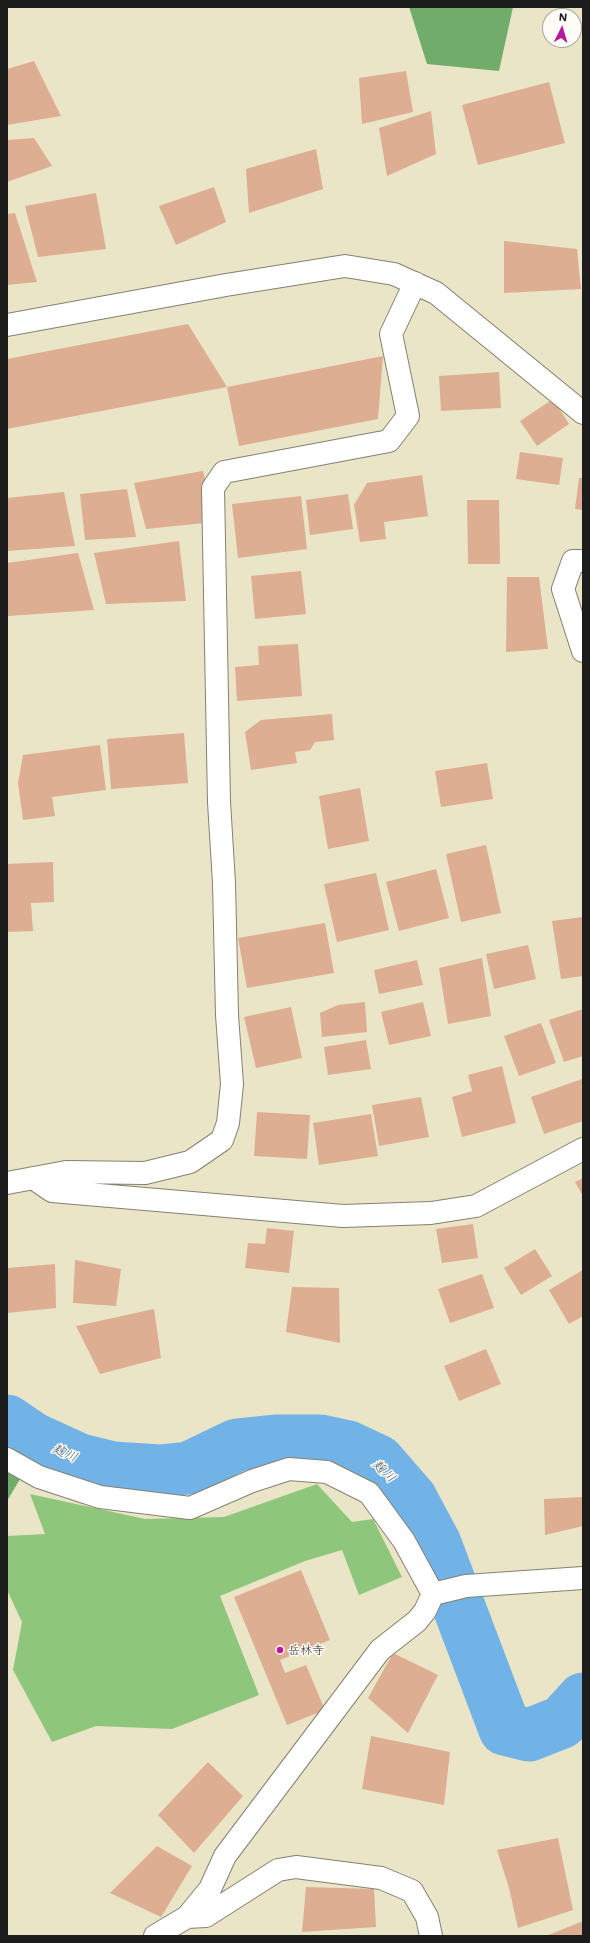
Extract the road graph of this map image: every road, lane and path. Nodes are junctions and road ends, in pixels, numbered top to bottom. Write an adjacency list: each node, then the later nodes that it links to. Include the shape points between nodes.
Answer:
1 (415, 283): 2 (street, via 394,274 345,266); 3 (street, via 436,293); 7 (street, via 391,334 408,416 389,441 224,472 213,488 219,802 232,1084 228,1123 222,1140 190,1162 145,1173 66,1172)
2 (7, 325)
3 (583, 413)
4 (583, 561): 5 (street, via 573,561 563,589)
5 (583, 651)
6 (583, 1149): 7 (street, via 476,1206 431,1213 343,1216 52,1191)
7 (32, 1178): 8 (street)
8 (7, 1183)
9 (7, 1459): 11 (street, via 39,1477 100,1497 190,1508 289,1468 327,1472 369,1493 404,1541)
10 (583, 1578): 11 (street, via 466,1586)
11 (436, 1594): 12 (street, via 417,1621 380,1650 225,1856 210,1890)
12 (187, 1917): 13 (street); 14 (street, via 206,1916 278,1870 296,1867 381,1878 412,1891 427,1917)
13 (156, 1936)
14 (431, 1936)

